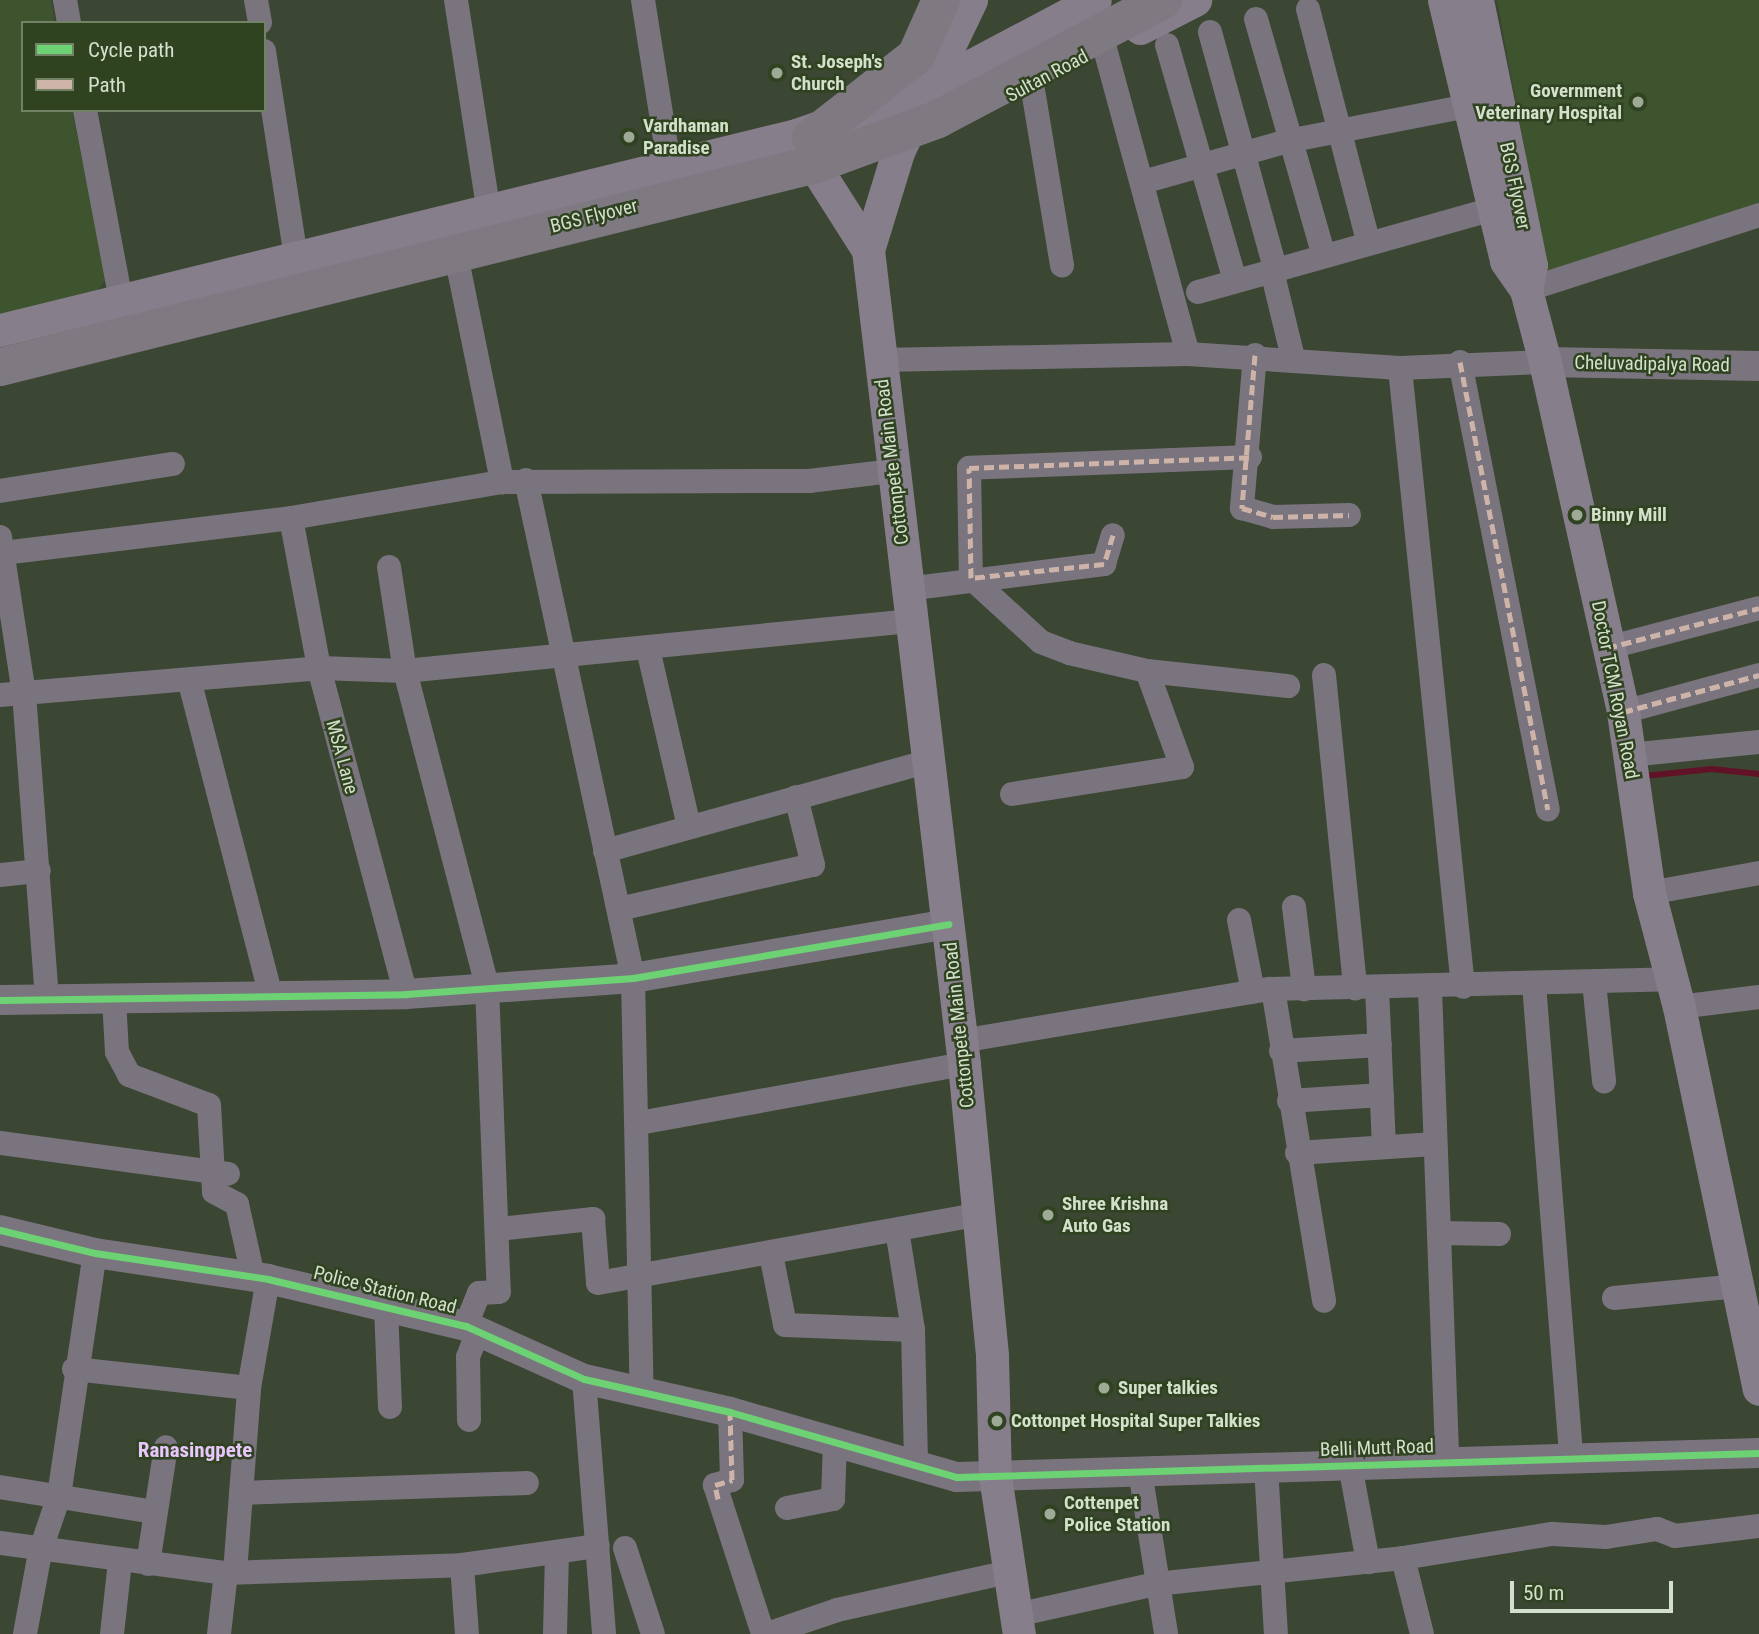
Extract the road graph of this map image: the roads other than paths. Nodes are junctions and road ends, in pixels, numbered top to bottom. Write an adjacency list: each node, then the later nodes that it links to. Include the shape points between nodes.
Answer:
1 (65, 0): 14 (street)
2 (256, 0): 15 (street)
3 (456, 0): 33 (street)
4 (643, 0): 30 (street)
5 (961, 0): 19 (main road); 22 (main road, Cottonpete Main Road); 29 (highway, bridge, via 916,56)
6 (1095, 0): 19 (main road)
7 (1112, 0): 29 (highway, BGS Flyover)
8 (1163, 0): 57 (highway, BGS Flyover, bridge, via 938,119 817,163)
9 (1195, 0): 18 (main road, Sultan Road)
10 (1444, 0): 23 (main road, Doctor TCM Royan Road)
11 (1477, 0): 44 (main road, BGS Flyover, via 1529,252)
12 (1308, 9): 25 (street)
13 (1256, 19): 26 (street)
14 (69, 21)
15 (260, 21)
16 (1210, 32): 28 (street)
17 (1167, 45): 31 (street)
18 (1104, 46): 21 (main road, Sultan Road); 32 (street)
19 (994, 55): 21 (main road); 22 (main road)
20 (266, 64): 39 (street)
21 (1025, 88): 27 (main road, Sultan Road); 41 (street)
22 (925, 90): 27 (main road, Cottonpete Main Road); 30 (main road, via 796,135)
23 (1468, 106): 25 (street); 34 (main road, Doctor TCM Royan Road)
24 (85, 112): 46 (street)
25 (1339, 130): 26 (street); 36 (street)
26 (1288, 141): 28 (street); 38 (street)
27 (898, 152): 29 (main road, Sultan Road); 37 (main road, Cottonpete Main Road)
28 (1242, 153): 31 (street); 42 (street)
29 (814, 154): 37 (main road, Cottonpete Main Road); 40 (main road, Sultan Road); 48 (highway, BGS Flyover)
30 (669, 165): 33 (main road)
31 (1199, 165): 32 (street); 43 (street)
32 (1143, 182): 50 (street)
33 (488, 207): 39 (main road)
34 (1494, 209): 42 (street); 44 (main road, Doctor TCM Royan Road, via 1508,268)
35 (1759, 215): 44 (street)
36 (1367, 241)
37 (868, 250): 53 (main road, Cottonpete Main Road)
38 (1323, 252)
39 (296, 257): 46 (main road)
40 (457, 260): 49 (main road, Sultan Road); 63 (street)
41 (1062, 266)
42 (1273, 268): 45 (street); 52 (street)
43 (1234, 278)
44 (1526, 290): 55 (main road, Doctor TCM Royan Road)
45 (1198, 292)
46 (121, 302): 47 (main road); 49 (street)
47 (0, 330)
48 (0, 343)
49 (133, 350): 59 (main road, Sultan Road)
50 (1188, 354): 51 (street); 53 (street)
51 (1255, 355): 52 (street); 60 (street)
52 (1293, 359): 58 (street)
53 (880, 360): 62 (main road, Cottonpete Main Road)
54 (1460, 362): 55 (street); 58 (street); 91 (street)
55 (1545, 362): 56 (street, Cheluvadipalya Road); 74 (main road, Doctor TCM Royan Road)
56 (1759, 366)
57 (0, 368)
58 (1400, 368): 107 (street)
59 (0, 381)
60 (1250, 457): 65 (street, via 1242,508 1273,517); 70 (street, via 969,468)
61 (173, 464): 64 (street)
62 (893, 471): 63 (street, via 809,481); 71 (main road, Cottonpete Main Road)
63 (514, 481): 66 (street); 76 (street)
64 (0, 491)
65 (1349, 516)
66 (291, 518): 68 (street); 77 (street, MSA Lane)
67 (1113, 536): 70 (street, via 1104,564)
68 (2, 557): 84 (street)
69 (389, 567): 78 (street)
70 (971, 578): 71 (street); 79 (street, via 1041,642)
71 (907, 589): 73 (main road, Cottonpete Main Road)
72 (1759, 608): 74 (street)
73 (911, 621): 75 (street); 88 (main road, Cottonpete Main Road)
74 (1607, 648): 85 (main road, Doctor TCM Royan Road)
75 (648, 649): 76 (street); 92 (street)
76 (561, 658): 78 (street); 93 (street)
77 (319, 668): 78 (street); 82 (street); 112 (street, MSA Lane)
78 (405, 671): 105 (street)
79 (1147, 671): 83 (street); 89 (street, via 1182,767)
80 (1324, 675): 106 (street)
81 (1759, 675): 85 (street)
82 (190, 683): 84 (street); 115 (street)
83 (1288, 686)
84 (12, 694): 94 (street)
85 (1623, 712): 87 (main road, Doctor TCM Royan Road)
86 (1759, 742): 87 (street)
87 (1629, 755): 97 (main road, Doctor TCM Royan Road)
88 (927, 762): 90 (street); 101 (main road, Cottonpete Main Road)
89 (1012, 794)
90 (796, 797): 92 (street); 99 (street, via 813,865)
91 (1548, 809)
92 (689, 827): 93 (street)
93 (605, 851): 99 (street)
94 (39, 871): 96 (street); 117 (street)
95 (1759, 873): 97 (street)
96 (0, 875)
97 (1649, 893): 111 (main road, Doctor TCM Royan Road)
98 (1294, 907): 108 (street)
99 (619, 909): 102 (street)
100 (1239, 920): 110 (street)
101 (948, 924): 102 (street); 120 (main road, Cottonpete Main Road)
102 (633, 978): 105 (street); 124 (street)
103 (1594, 982): 104 (street); 111 (street); 121 (street)
104 (1534, 984): 107 (street); 157 (street)
105 (487, 986): 112 (street); 131 (street)
106 (1366, 987): 108 (street); 109 (street); 118 (street)
107 (1463, 987): 109 (street)
108 (1304, 989): 110 (street)
109 (1430, 989): 126 (street)
110 (1263, 991): 119 (street); 120 (street)
111 (1676, 993): 113 (street); 140 (main road, Doctor TCM Royan Road)
112 (406, 994): 115 (street)
113 (1759, 997)
114 (114, 999): 115 (street); 117 (street); 129 (street, via 117,1052 129,1076 209,1105)
115 (272, 999)
116 (0, 1000): 117 (street)
117 (47, 1000)
118 (1380, 1045): 119 (street); 122 (street)
119 (1281, 1051): 123 (street)
120 (962, 1052): 124 (street); 130 (main road, Cottonpete Main Road)
121 (1604, 1081)
122 (1382, 1095): 123 (street); 127 (street)
123 (1289, 1101): 128 (street)
124 (639, 1123): 139 (street)
125 (0, 1143): 129 (street)
126 (1436, 1144): 127 (street); 134 (street)
127 (1384, 1147): 128 (street)
128 (1297, 1153): 142 (street)
129 (222, 1173): 138 (street, via 214,1192 233,1199 240,1211)
130 (980, 1214): 133 (street); 163 (main road, Cottonpete Main Road, via 997,1421)
131 (499, 1228): 139 (street, via 593,1219 598,1283); 144 (street, via 499,1292 479,1293)
132 (0, 1230): 136 (street, Police Station Road)
133 (897, 1230): 137 (street); 145 (street)
134 (1439, 1233): 135 (street); 158 (street)
135 (1499, 1234)
136 (95, 1253): 138 (street, Police Station Road); 146 (street)
137 (771, 1254): 139 (street); 145 (street, via 785,1325)
138 (261, 1277): 143 (street, Police Station Road); 148 (street)
139 (644, 1277): 150 (street)
140 (1738, 1286): 141 (street); 149 (main road, Doctor TCM Royan Road)
141 (1614, 1298)
142 (1324, 1301)
143 (386, 1307): 144 (street, Police Station Road); 151 (street)
144 (472, 1329): 147 (street, Police Station Road); 153 (street)
145 (913, 1329): 160 (street)
146 (74, 1369): 148 (street); 167 (street)
147 (584, 1379): 150 (street, Police Station Road); 172 (street)
148 (249, 1388): 166 (street)
149 (1759, 1389)
150 (642, 1392): 152 (street, Police Station Road)
151 (390, 1407)
152 (730, 1412): 154 (street, Police Station Road); 193 (street, via 732,1480 715,1485)
153 (469, 1420)
154 (835, 1442): 160 (street, Police Station Road); 168 (street, via 833,1499)
155 (166, 1447): 169 (street)
156 (1759, 1453): 157 (street, Belli Mutt Road)
157 (1571, 1458): 158 (street, Belli Mutt Road)
158 (1447, 1462): 159 (street, Belli Mutt Road)
159 (1350, 1465): 161 (street, Belli Mutt Road); 178 (street)
160 (915, 1466): 163 (street, Police Station Road, via 957,1477)
161 (1266, 1467): 162 (street, Belli Mutt Road); 181 (street)
162 (1140, 1471): 163 (street, Belli Mutt Road); 184 (street)
163 (995, 1476): 182 (main road, Cottonpete Main Road)
164 (527, 1483): 166 (street)
165 (0, 1488): 167 (street)
166 (241, 1493): 183 (street)
167 (59, 1496): 169 (street); 174 (street)
168 (787, 1508)
169 (155, 1512): 179 (street)
170 (1759, 1526): 176 (street, via 1675,1536 1657,1528 1606,1537 1552,1534)
171 (0, 1543): 174 (street)
172 (598, 1546): 175 (street); 191 (street)
173 (625, 1548): 192 (street)
174 (40, 1552): 177 (street); 186 (street)
175 (557, 1552): 180 (street); 190 (street)
176 (1403, 1558): 178 (street); 196 (street)
177 (120, 1561): 179 (street); 187 (street)
178 (1368, 1562): 181 (street)
179 (148, 1564): 183 (street)
180 (462, 1565): 183 (street); 189 (street)
181 (1275, 1570): 184 (street); 195 (street)
182 (1008, 1572): 185 (main road, Cottonpete Main Road); 193 (street, via 837,1610)
183 (230, 1573): 188 (street)
184 (1156, 1584): 185 (street); 194 (street)
185 (1018, 1625)
186 (25, 1634)
187 (112, 1634)
188 (219, 1634)
189 (467, 1634)
190 (555, 1634)
191 (604, 1634)
192 (653, 1634)
193 (765, 1634)
194 (1166, 1634)
195 (1276, 1634)
196 (1422, 1634)

